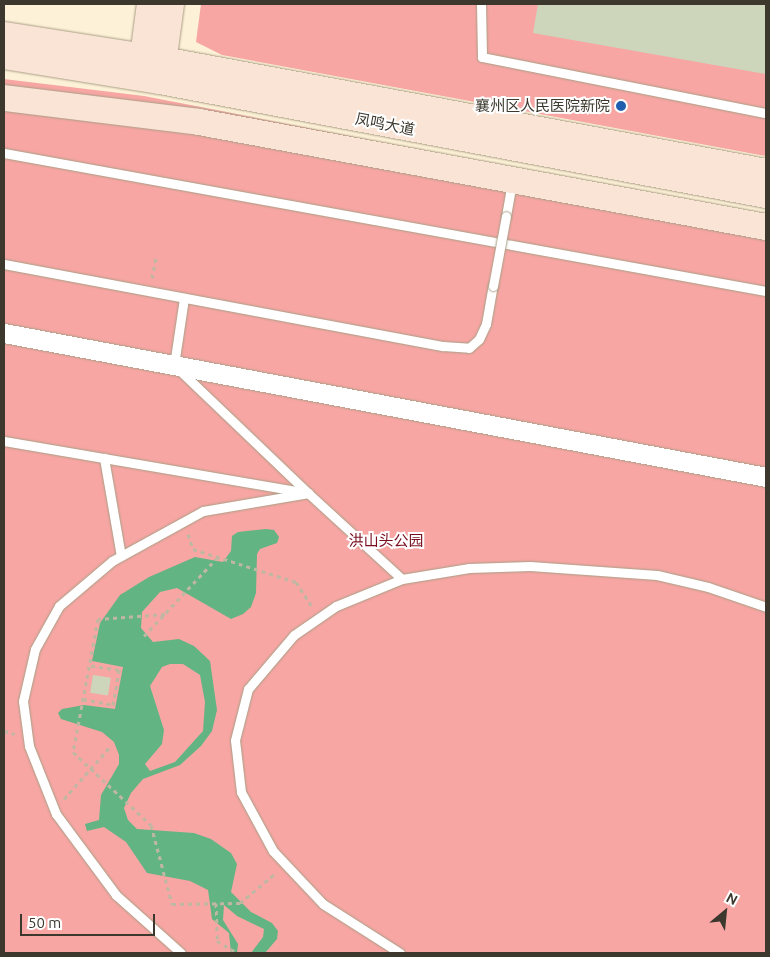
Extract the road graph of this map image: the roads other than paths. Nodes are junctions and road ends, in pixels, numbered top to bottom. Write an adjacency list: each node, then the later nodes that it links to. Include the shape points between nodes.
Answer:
1 (150, 4): 6 (main road)
2 (171, 4): 6 (main road)
3 (480, 4): 8 (lane, via 482,57)
4 (4, 35): 6 (main road, 凤鸣大道)
5 (4, 56): 6 (main road, 凤鸣大道)
6 (152, 69): 10 (main road, 凤鸣大道); 12 (main road, 凤鸣大道)
7 (4, 98): 11 (main road, via 199,122)
8 (766, 113)
9 (4, 153): 15 (lane)
10 (766, 172)
11 (512, 180): 13 (main road); 16 (lane, bridge, via 486,324 479,339 469,348 443,346)
12 (766, 195)
13 (766, 227)
14 (4, 264): 16 (lane)
15 (766, 291)
16 (184, 298): 18 (lane)
17 (4, 333): 18 (street)
18 (174, 365): 21 (street); 22 (lane)
19 (4, 441): 20 (lane)
20 (104, 458): 22 (lane); 23 (lane)
21 (766, 477)
22 (308, 493): 23 (lane, via 203,511); 24 (lane)
23 (121, 556): 26 (lane, via 60,606 34,649 23,701 29,746 54,810 116,895)
24 (402, 579): 25 (lane, via 469,568 530,566 604,570 657,575 708,587); 27 (lane, via 336,606 294,636 248,689 235,740 240,792 272,851 323,904)
25 (766, 607)
26 (181, 953)
27 (400, 953)

